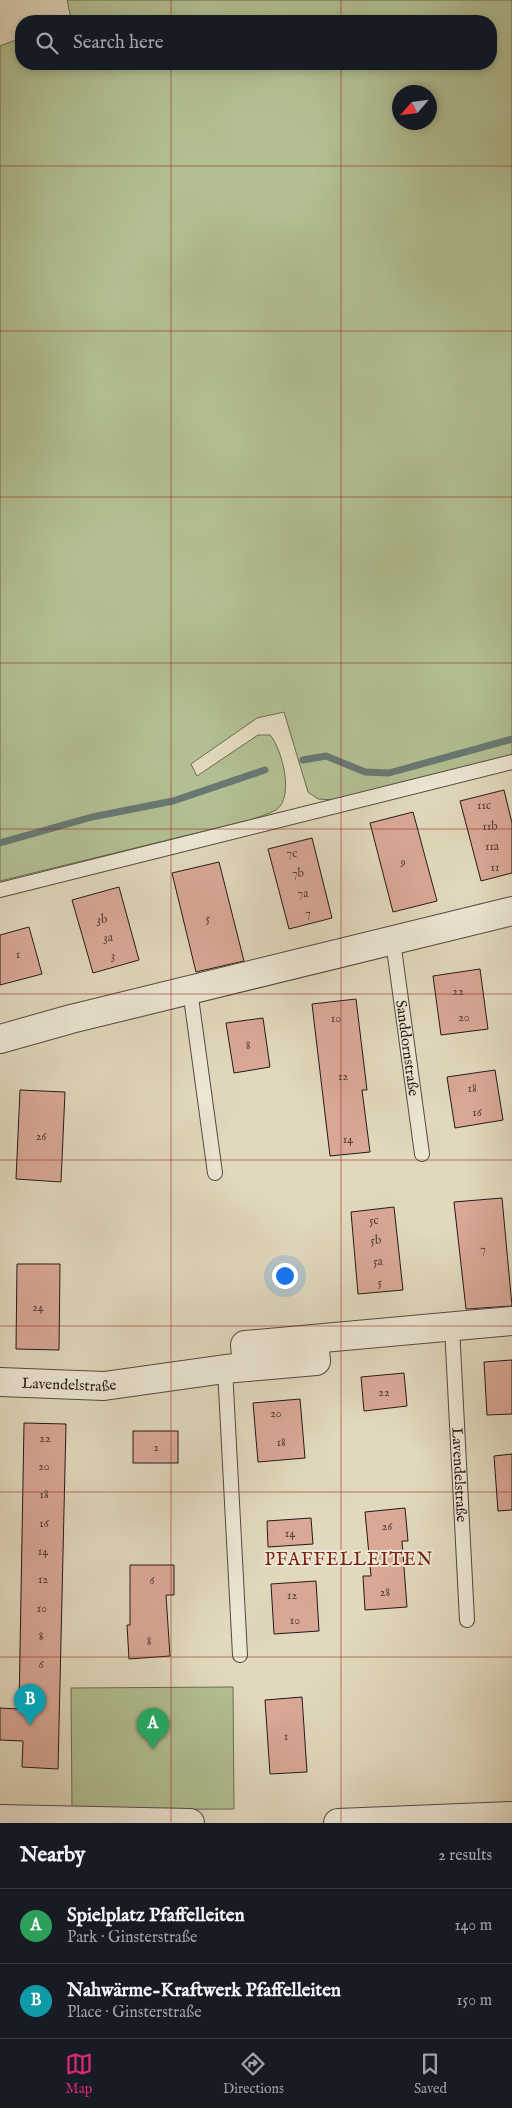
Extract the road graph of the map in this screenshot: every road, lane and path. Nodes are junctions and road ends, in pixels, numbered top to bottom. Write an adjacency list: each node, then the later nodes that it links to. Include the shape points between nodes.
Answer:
1 (512, 762): 2 (lane)
2 (0, 890)
3 (512, 911): 4 (street)
4 (393, 941): 5 (street); 7 (lane, Sanddornstraße)
5 (190, 990): 6 (street); 8 (lane)
6 (0, 1039)
7 (422, 1154)
8 (215, 1173)
9 (512, 1321): 10 (street)
10 (452, 1327): 11 (street, via 245,1344); 13 (lane, Lavendelstraße)
11 (236, 1368): 12 (street, Lavendelstraße, via 104,1386); 14 (lane)
12 (0, 1382)
13 (467, 1620)
14 (240, 1655)
15 (512, 1816): 20 (street)
16 (0, 1819): 17 (street)
17 (141, 1822): 18 (street)
18 (190, 1823)
19 (338, 1823): 20 (street)
20 (353, 1823)

